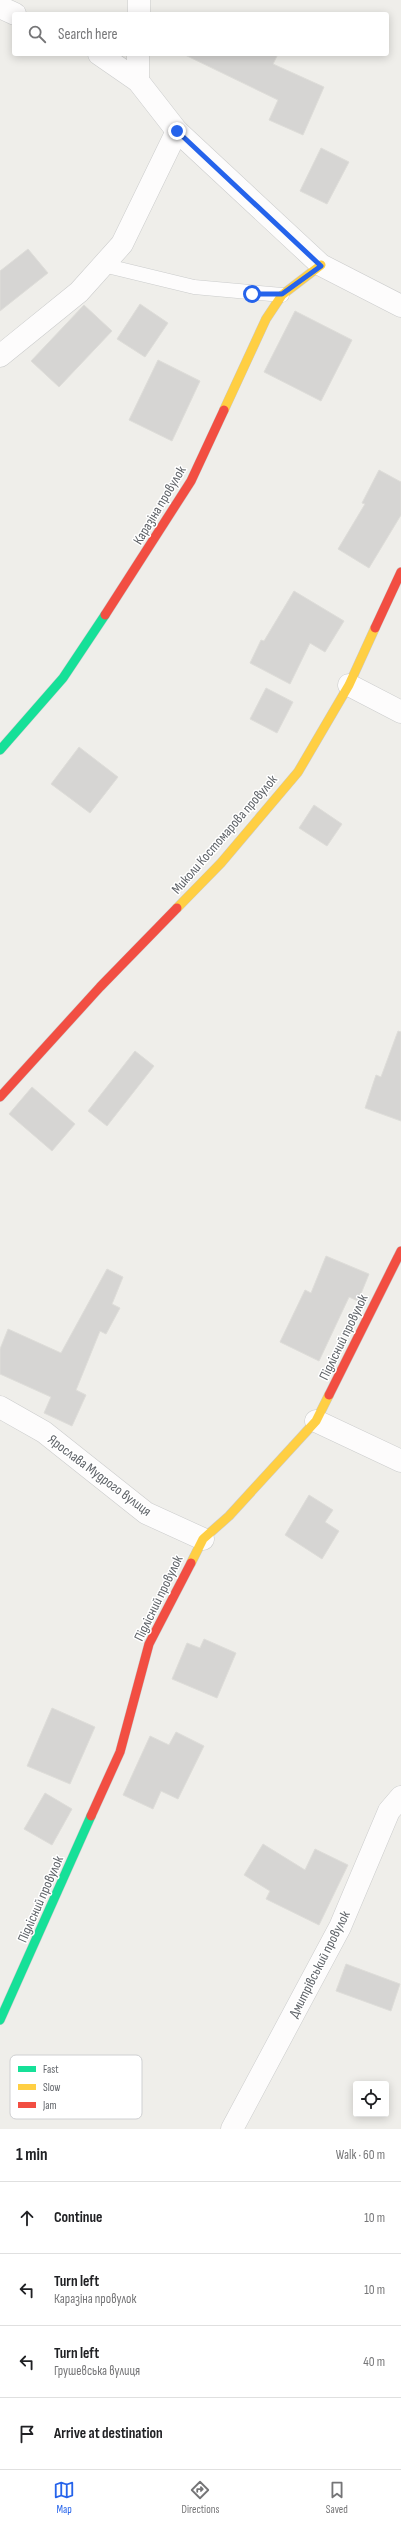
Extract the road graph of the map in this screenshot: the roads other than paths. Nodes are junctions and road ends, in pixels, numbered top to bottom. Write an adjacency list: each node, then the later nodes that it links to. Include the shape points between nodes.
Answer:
1 (139, 0): 3 (street)
2 (0, 7): 4 (street)
3 (139, 12)
4 (12, 13)
5 (102, 56): 7 (street)
6 (138, 56): 7 (street)
7 (138, 81): 8 (street)
8 (177, 131): 9 (street, via 122,244); 10 (street)
9 (103, 265): 11 (lane, via 194,287); 13 (street, via 80,292)
10 (321, 266): 11 (street, Каразіна провулок); 12 (street)
11 (282, 294): 17 (street, Каразіна провулок, via 266,319 192,481 63,678)
12 (401, 306)
13 (0, 356)
14 (401, 572): 15 (street, Миколи Костомарова провулок)
15 (349, 685): 16 (street); 18 (street, Миколи Костомарова провулок, via 298,772 221,863 100,987)
16 (401, 712)
17 (0, 750)
18 (0, 1097)
19 (401, 1251): 21 (street, Підлісний провулок)
20 (0, 1407): 23 (street, Ярослава Мудрого вулиця, via 44,1432 146,1512)
21 (316, 1421): 22 (street); 23 (street, Підлісний провулок, via 229,1516)
22 (401, 1462)
23 (203, 1539): 25 (street, Підлісний провулок, via 149,1644 120,1752)
24 (401, 1796): 26 (street, Дмитрівський провулок, via 389,1811 340,1927)
25 (0, 2020)
26 (232, 2129)

